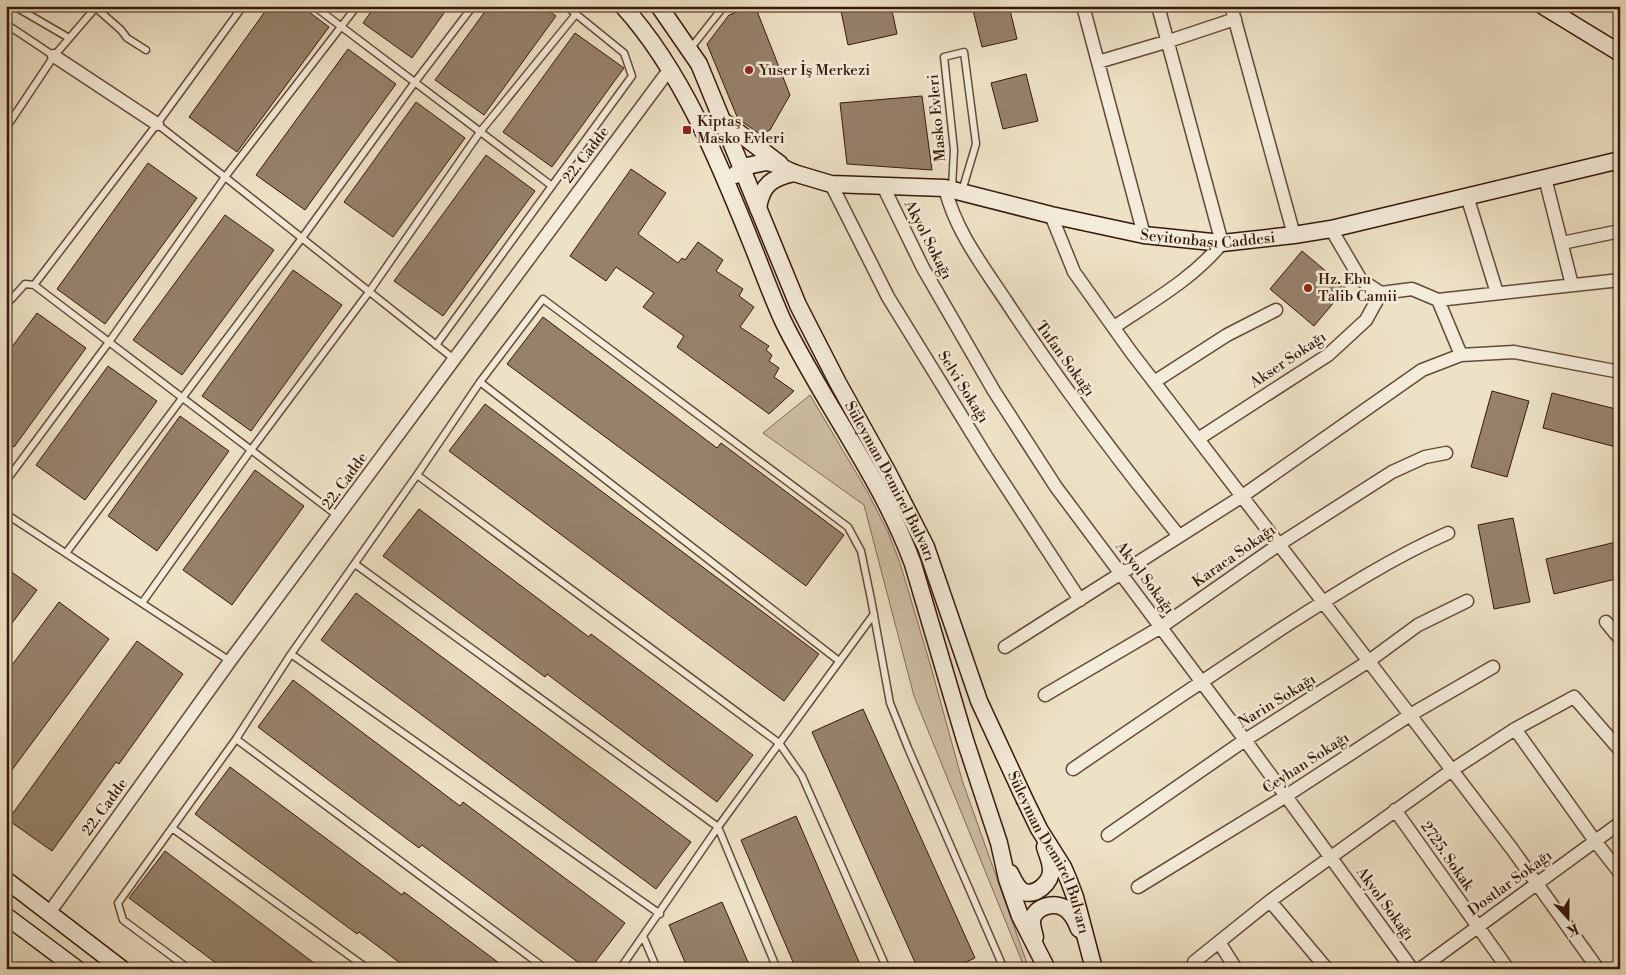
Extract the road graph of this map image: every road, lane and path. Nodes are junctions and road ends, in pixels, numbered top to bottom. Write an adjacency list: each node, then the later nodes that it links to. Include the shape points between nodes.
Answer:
1 (14, 6): 19 (lane)
2 (243, 6): 29 (lane)
3 (314, 6): 18 (lane)
4 (357, 6): 18 (lane)
5 (474, 6): 27 (lane)
6 (566, 6): 15 (lane)
7 (622, 6): 26 (main road, Süleyman Demirel Bulvarı)
8 (658, 6): 22 (main road, Süleyman Demirel Bulvarı)
9 (724, 6): 22 (lane)
10 (1083, 6): 25 (street)
11 (1158, 6): 20 (street)
12 (1231, 6): 16 (street)
13 (1542, 6): 23 (main road)
14 (97, 7): 19 (lane); 21 (lane, via 136,46)
15 (576, 14): 31 (lane); 39 (lane, via 624,53 632,76)
16 (1235, 19): 20 (street); 48 (street)
17 (6, 24): 24 (lane)
18 (340, 26): 27 (lane); 35 (lane)
19 (70, 38): 24 (lane)
20 (1169, 41): 25 (street); 50 (street)
21 (146, 50)
22 (689, 50): 28 (main road, Süleyman Demirel Bulvarı, via 699,64)
23 (1620, 53)
24 (54, 56): 29 (street); 30 (lane)
25 (1098, 62): 47 (street)
26 (669, 70): 37 (main road, Süleyman Demirel Bulvarı, via 710,143); 65 (street, 22. Cadde)
27 (415, 82): 31 (lane); 49 (lane)
28 (723, 120): 33 (main road, Süleyman Demirel Bulvarı); 34 (main road, Seyitonbaşı Caddesi)
29 (157, 124): 35 (lane); 53 (lane)
30 (6, 128)
31 (480, 132): 39 (lane); 55 (lane)
32 (1620, 160): 36 (main road, Seyitonbaşı Caddesi)
33 (742, 168): 34 (main road, Seyitonbaşı Caddesi, via 766,162); 37 (main road, Seyitonbaşı Caddesi); 43 (main road, Süleyman Demirel Bulvarı)
34 (794, 173): 38 (main road, Seyitonbaşı Caddesi); 43 (main road, via 774,178 760,196)
35 (225, 176): 49 (lane); 62 (lane)
36 (1545, 178): 42 (main road, Seyitonbaşı Caddesi); 51 (street)
37 (727, 182): 116 (main road, Süleyman Demirel Bulvarı, via 783,320 905,542)
38 (831, 184): 40 (main road, Seyitonbaşı Caddesi); 84 (street, Selvi Sokağı, via 888,297)
39 (552, 186): 63 (lane)
40 (883, 186): 41 (main road, Seyitonbaşı Caddesi); 83 (street, Akyol Sokağı, via 923,268 994,391 1056,487)
41 (953, 189): 41 (lane, Masko Evleri, via 976,144 964,52 944,57 954,150); 44 (main road, Seyitonbaşı Caddesi); 79 (street, Tufan Sokağı, via 953,216 1028,336 1119,461)
42 (1467, 196): 45 (main road, Seyitonbaşı Caddesi); 57 (street)
43 (758, 208): 113 (main road, Süleyman Demirel Bulvarı, via 798,305 926,547 979,701)
44 (1051, 215): 47 (main road, Seyitonbaşı Caddesi); 61 (street, via 1074,272)
45 (1331, 229): 48 (main road, Seyitonbaşı Caddesi); 56 (street, via 1361,280)
46 (1620, 231): 51 (street)
47 (1144, 235): 50 (main road, Seyitonbaşı Caddesi)
48 (1294, 235): 50 (main road, Seyitonbaşı Caddesi)
49 (302, 238): 55 (lane); 69 (lane)
50 (1222, 242): 61 (street, via 1210,259)
51 (1562, 243): 54 (street)
52 (1620, 280): 54 (street)
53 (34, 285): 59 (lane, via 25,284); 62 (lane)
54 (1572, 285): 57 (street)
55 (369, 292): 63 (lane); 71 (lane)
56 (1381, 293): 58 (street, via 1412,288); 70 (street, Akser Sokağı, via 1366,320 1328,356)
57 (1498, 293): 58 (street)
58 (1438, 300): 64 (street)
59 (6, 305)
60 (1276, 310): 68 (street, via 1227,335)
61 (1114, 327): 68 (street)
62 (108, 342): 69 (lane); 74 (lane)
63 (436, 345): 65 (lane)
64 (1461, 355): 66 (street, via 1514,352); 75 (street, via 1422,370)
65 (454, 359): 77 (street, 22. Cadde)
66 (1620, 372)
67 (480, 382): 73 (lane); 88 (lane, via 543,299 848,527 861,551); 95 (lane)
68 (1154, 382): 70 (street)
69 (182, 398): 71 (lane); 81 (lane)
70 (1198, 439): 75 (street)
71 (251, 450): 77 (lane); 87 (lane)
72 (1446, 453): 80 (street, Karaca Sokağı, via 1425,457 1392,472)
73 (418, 474): 82 (lane); 104 (lane)
74 (6, 481)
75 (1241, 497): 79 (street); 80 (street)
76 (6, 514): 81 (lane)
77 (338, 516): 94 (street, 22. Cadde)
78 (1448, 533): 86 (street, via 1417,547)
79 (1179, 536): 83 (street)
80 (1278, 545): 86 (street); 90 (street, Karaca Sokağı)
81 (66, 553): 87 (lane)
82 (355, 564): 93 (lane); 111 (lane)
83 (1121, 573): 84 (street); 90 (street, Akyol Sokağı)
84 (1080, 600): 92 (street)
85 (1467, 601): 96 (street, Narin Sokağı, via 1418,625)
86 (1323, 602): 96 (street); 98 (street)
87 (142, 603): 94 (lane)
88 (874, 614): 95 (lane); 141 (lane, via 890,703)
89 (1606, 622): 91 (street)
90 (1161, 627): 98 (street, Akyol Sokağı); 99 (street, Karaca Sokağı)
91 (1620, 639)
92 (1005, 647)
93 (291, 654): 102 (lane); 124 (lane)
94 (230, 661): 123 (street, 22. Cadde)
95 (840, 661): 104 (lane)
96 (1369, 661): 100 (street); 103 (street, Narin Sokağı)
97 (1492, 668): 100 (street, Ceyhan Sokağı)
98 (1202, 681): 103 (street, Akyol Sokağı); 106 (street)
99 (1045, 695)
100 (1410, 715): 107 (street); 108 (street, Ceyhan Sokağı)
101 (1516, 729): 105 (street, via 1574,697); 107 (street); 115 (street)
102 (236, 739): 112 (lane); 136 (lane)
103 (1245, 740): 108 (street, Akyol Sokağı); 114 (street, Narin Sokağı)
104 (779, 743): 111 (lane); 140 (lane, via 802,776)
105 (1620, 750)
106 (1073, 769)
107 (1452, 770): 109 (street); 120 (street)
108 (1286, 796): 117 (street, Akyol Sokağı); 121 (street, Ceyhan Sokağı)
109 (1395, 810): 117 (street); 126 (street, 2725. Sokak)
110 (1620, 823): 115 (street, Dostlar Sokağı)
111 (718, 827): 124 (lane); 139 (lane)
112 (172, 828): 134 (lane, via 118,903 123,920); 135 (lane)
113 (1039, 829): 116 (main road, via 1051,871 1042,889 1024,892 1018,888); 129 (main road, Süleyman Demirel Bulvarı, via 1069,881)
114 (1108, 835)
115 (1595, 841): 118 (street); 120 (street, Dostlar Sokağı)
116 (999, 843): 131 (main road, Süleyman Demirel Bulvarı, via 1013,898)
117 (1330, 856): 122 (street); 145 (street, Akyol Sokağı)
118 (1620, 873)
119 (6, 880): 123 (main road)
120 (1537, 884): 126 (street, Dostlar Sokağı); 148 (street)
121 (1138, 887)
122 (1270, 901): 128 (street); 144 (street)
123 (49, 913): 133 (main road)
124 (660, 914): 127 (lane)
125 (7, 916): 132 (main road)
126 (1477, 927): 146 (street, Dostlar Sokağı); 147 (street, 2725. Sokak)
127 (643, 936): 137 (lane); 138 (lane)
128 (1219, 942): 130 (street); 143 (street)
129 (1088, 946): 131 (main road, via 1072,915 1057,906 1045,906 1038,910 1032,923); 142 (main road, Süleyman Demirel Bulvarı)
130 (1194, 962)
131 (1045, 964)
132 (76, 969)
133 (122, 969)
134 (189, 969)
135 (368, 969)
136 (546, 969)
137 (620, 969)
138 (657, 969)
139 (777, 969)
140 (887, 969)
141 (1004, 969)
142 (1094, 969)
143 (1236, 969)
144 (1326, 969)
145 (1412, 969)
146 (1420, 969)
147 (1508, 969)
148 (1598, 969)

